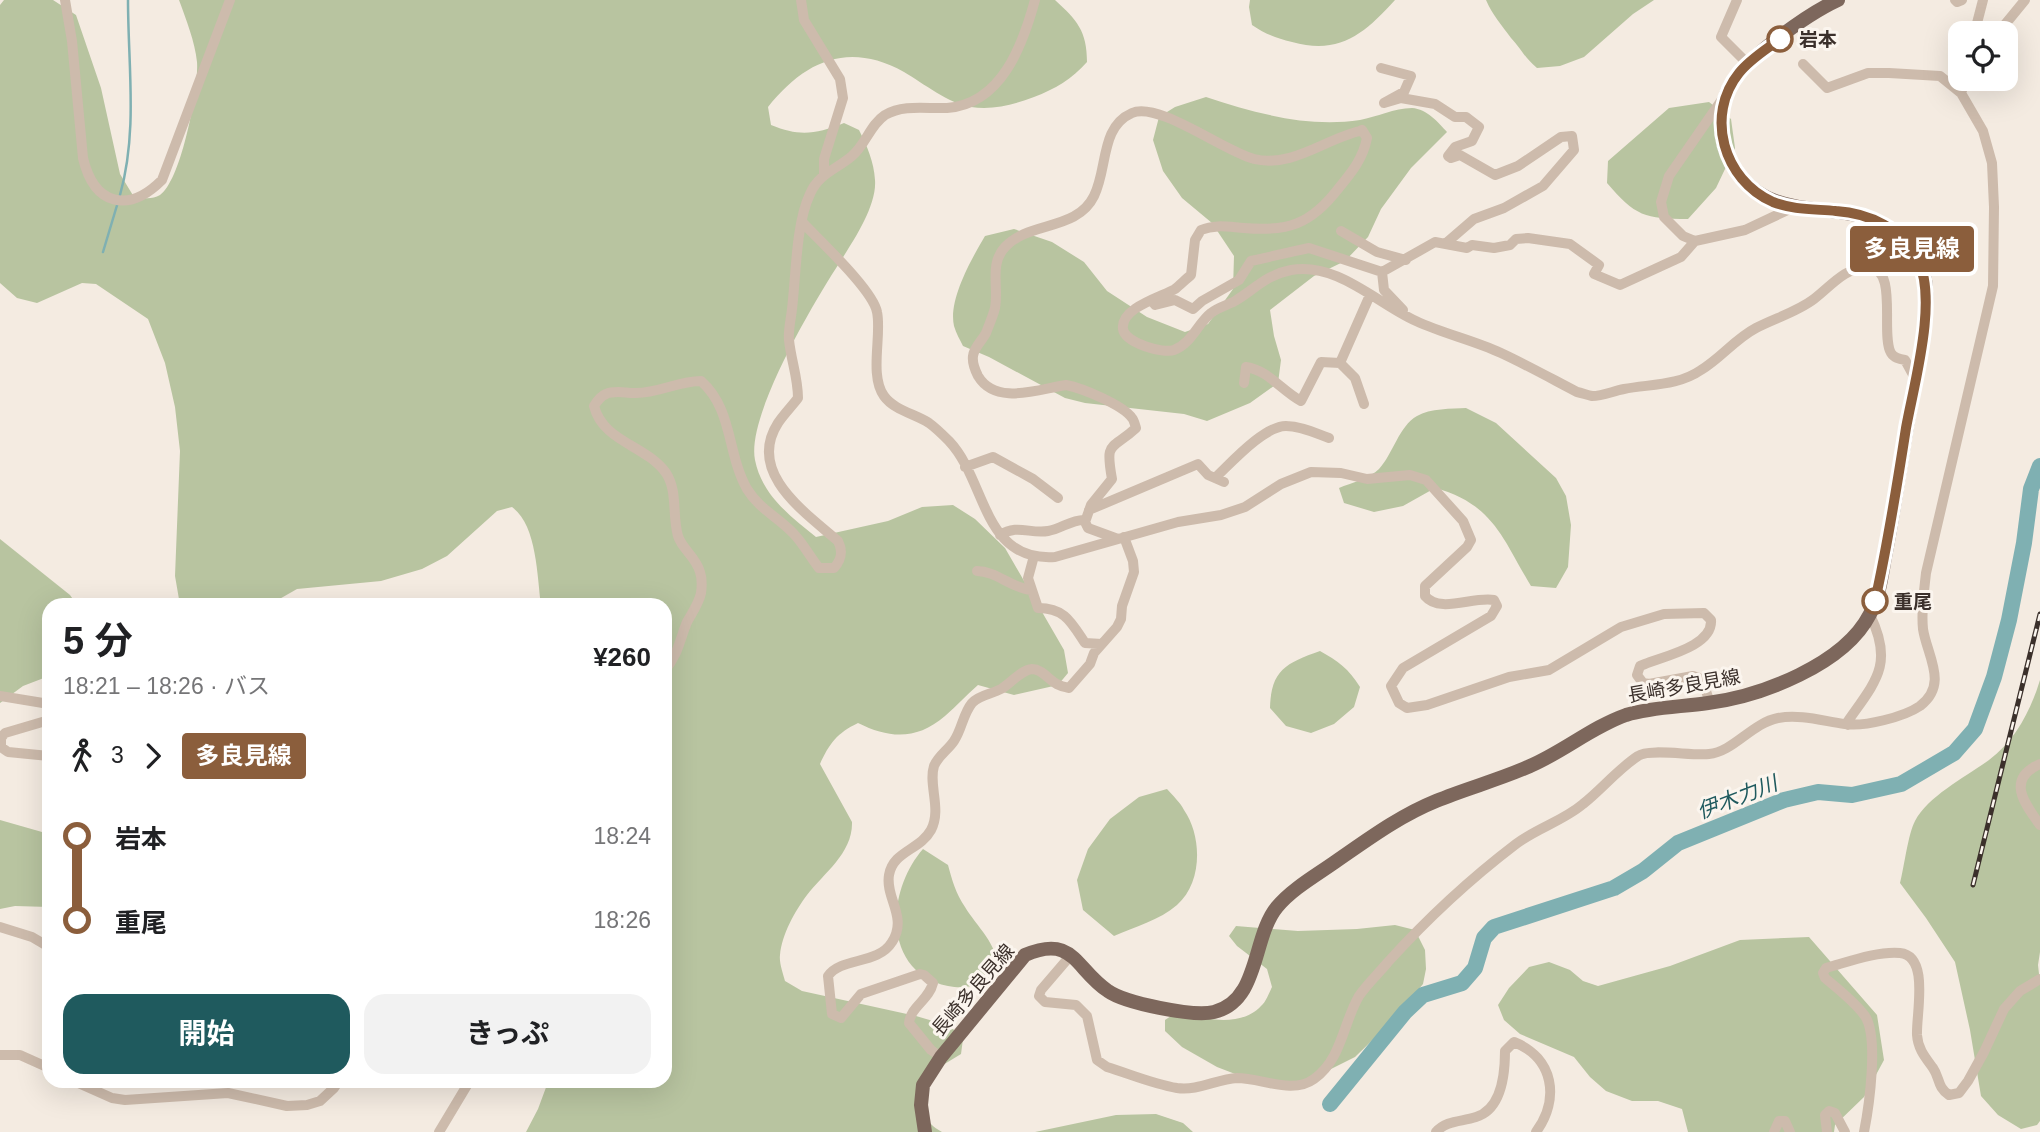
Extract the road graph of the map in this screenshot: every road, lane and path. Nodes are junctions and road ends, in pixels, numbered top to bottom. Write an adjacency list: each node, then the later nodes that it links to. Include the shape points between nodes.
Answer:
1 (65, 0): 2 (street, via 87,175 103,195 125,202 149,194 162,180)
2 (230, 0)
3 (801, 0): 18 (street, via 804,20 841,79 843,97 824,159)
4 (1035, 0): 18 (street, via 1012,64 988,90 962,106 910,108 882,117 859,150)
5 (1737, 0): 13 (street, via 1721,37)
6 (1838, 0): 13 (main road, 長崎多良見線, via 1798,24)
7 (1955, 0): 8 (street)
8 (1962, 0)
9 (1983, 0): 11 (street)
10 (2025, 0): 12 (street)
11 (1978, 21)
12 (2008, 21)
13 (1748, 64): 16 (main road, 長崎多良見線)
14 (1803, 64): 17 (street, via 1827,88 1868,73 1889,73 1940,76)
15 (1381, 68): 23 (street, via 1410,76 1404,92 1384,103 1401,98 1436,104 1479,127 1472,141 1448,156 1460,155 1495,175 1518,166 1561,137 1572,136 1574,150 1543,186 1474,219)
16 (1727, 92): 19 (main road, 長崎多良見線, via 1721,119 1726,154 1748,185); 22 (street, via 1663,190 1664,217)
17 (1961, 93): 49 (street, via 1983,131 1992,163 1993,286 1925,580 1924,631 1936,670 1935,683 1931,696 1918,707)
18 (824, 174): 20 (street, via 810,192)
19 (1792, 208): 22 (street, via 1745,230); 30 (main road, 長崎多良見線, via 1840,211 1870,219 1894,230 1912,249 1926,288)
20 (803, 223): 34 (street, via 870,295 877,311 878,378 884,395 950,442); 44 (street, via 789,330 798,398 777,425 771,455 774,475 787,497 838,541 840,561 834,568 819,568 794,534 755,501 745,485 717,398 701,381 658,391 603,394 594,405 597,419 613,435 666,473 673,490 678,539 699,571 701,596)
21 (1341, 231): 24 (street, via 1377,252)
22 (1696, 242): 23 (street, via 1681,257 1620,285 1594,274 1599,265 1570,244 1528,238 1494,248)
23 (1446, 244): 24 (street, via 1435,242)
24 (1406, 261): 25 (street)
25 (1382, 272): 27 (street, via 1309,248 1251,261 1239,280 1193,309 1175,300 1155,305); 28 (street, via 1384,290)
26 (1370, 295): 27 (street, via 1320,270 1285,271 1212,312 1173,351 1160,351 1126,335 1125,318); 28 (street); 29 (street)
27 (1151, 300): 36 (street, via 1191,275 1195,240 1201,230 1224,226 1279,229 1294,226 1323,208 1365,151 1367,138 1362,130 1293,157 1255,159 1176,121 1136,111 1115,126 1094,196 1083,211 1008,244 997,256 994,309 973,355 981,380 1001,394 1076,387 1133,419 1136,428 1110,450 1112,480)
28 (1412, 319): 30 (street, via 1500,352 1591,396 1670,383 1701,371 1755,328 1813,300 1852,270 1869,267 1883,277 1891,354 1905,360)
29 (1340, 363): 31 (street, via 1321,362 1301,401 1258,369 1246,367); 32 (street, via 1355,377)
30 (1916, 380): 42 (main road, 長崎多良見線, via 1885,558)
31 (1244, 383)
32 (1364, 404)
33 (1329, 438): 36 (street, via 1283,425 1264,435 1220,480 1198,464)
34 (965, 467): 35 (street, via 993,457 1033,478); 37 (street)
35 (1058, 498)
36 (1087, 515): 37 (street, via 1045,532 1018,528); 38 (street, via 1088,528)
37 (1000, 535): 39 (street, via 1018,551)
38 (1121, 538): 39 (street, via 1055,557); 43 (street, via 1134,572 1121,619); 47 (street, via 1222,515 1311,472 1367,479 1410,475 1426,480 1446,501 1463,521 1471,540 1425,586 1424,596 1441,605 1483,598 1494,600 1497,606 1491,616 1403,668 1391,686 1399,703 1407,708 1427,705 1509,677 1549,670 1621,627 1664,614 1704,613 1712,627 1706,637 1640,666 1637,675 1649,684 1693,676 1702,679)
39 (1034, 556): 41 (street, via 1028,578)
40 (977, 570): 41 (street, via 1018,589)
41 (1031, 590): 43 (street, via 1038,608 1054,608 1069,620 1084,643)
42 (1870, 615): 47 (main road, 長崎多良見線, via 1848,643 1825,660 1767,688); 49 (street, via 1880,636 1882,657 1875,682)
43 (1102, 644): 58 (street, via 1069,688 1036,669 1028,670 1000,690 975,700 933,770 936,805 931,831 891,864 888,886 898,921 893,942 875,956 833,969 828,976 832,1014 841,1018 861,994 925,975 933,984 931,991 910,1014 909,1023)
44 (672, 662)
45 (0, 696): 46 (street)
46 (42, 703)
47 (1710, 703): 55 (main road, 長崎多良見線, via 1628,714 1531,766 1431,803 1392,824 1278,906 1268,921 1245,986 1218,1011 1185,1011 1109,993)
48 (42, 722): 50 (street, via 5,733 1,747 8,752)
49 (1848, 725): 55 (street, via 1778,718 1758,725 1714,754 1642,753 1583,805 1517,844 1437,911 1360,995 1333,1057 1314,1079 1302,1084 1237,1078 1178,1088 1107,1067 1097,1060 1087,1016 1076,1005 1045,1003 1039,996)
50 (42, 754)
51 (2040, 764): 52 (street, via 2023,777 2020,790)
52 (2040, 825)
53 (0, 926): 54 (street)
54 (42, 943)
55 (1072, 955): 58 (main road, 長崎多良見線, via 1043,947 1025,955)
56 (2040, 979): 71 (street, via 2020,991 2004,1009 1968,1081 1959,1093 1949,1095 1920,1048 1919,980 1912,959 1906,954 1886,954 1826,968 1825,978 1858,1008 1869,1026 1871,1064)
57 (0, 1055): 59 (street, via 20,1055)
58 (941, 1057): 64 (main road, 長崎多良見線, via 923,1085)
59 (42, 1065)
60 (91, 1088): 61 (street, via 113,1097 159,1099 228,1093 287,1106 320,1101)
61 (334, 1088)
62 (465, 1088): 63 (street)
63 (439, 1132)
64 (925, 1132)
65 (1436, 1132): 66 (street, via 1443,1125 1479,1116 1497,1098 1505,1074 1505,1051 1514,1042 1539,1060 1550,1077 1546,1113)
66 (1536, 1132)
67 (1774, 1132): 68 (street, via 1779,1121 1785,1121)
68 (1790, 1132)
69 (1827, 1132): 70 (street, via 1825,1115 1829,1111 1835,1113)
70 (1845, 1132)
71 (1864, 1132)

